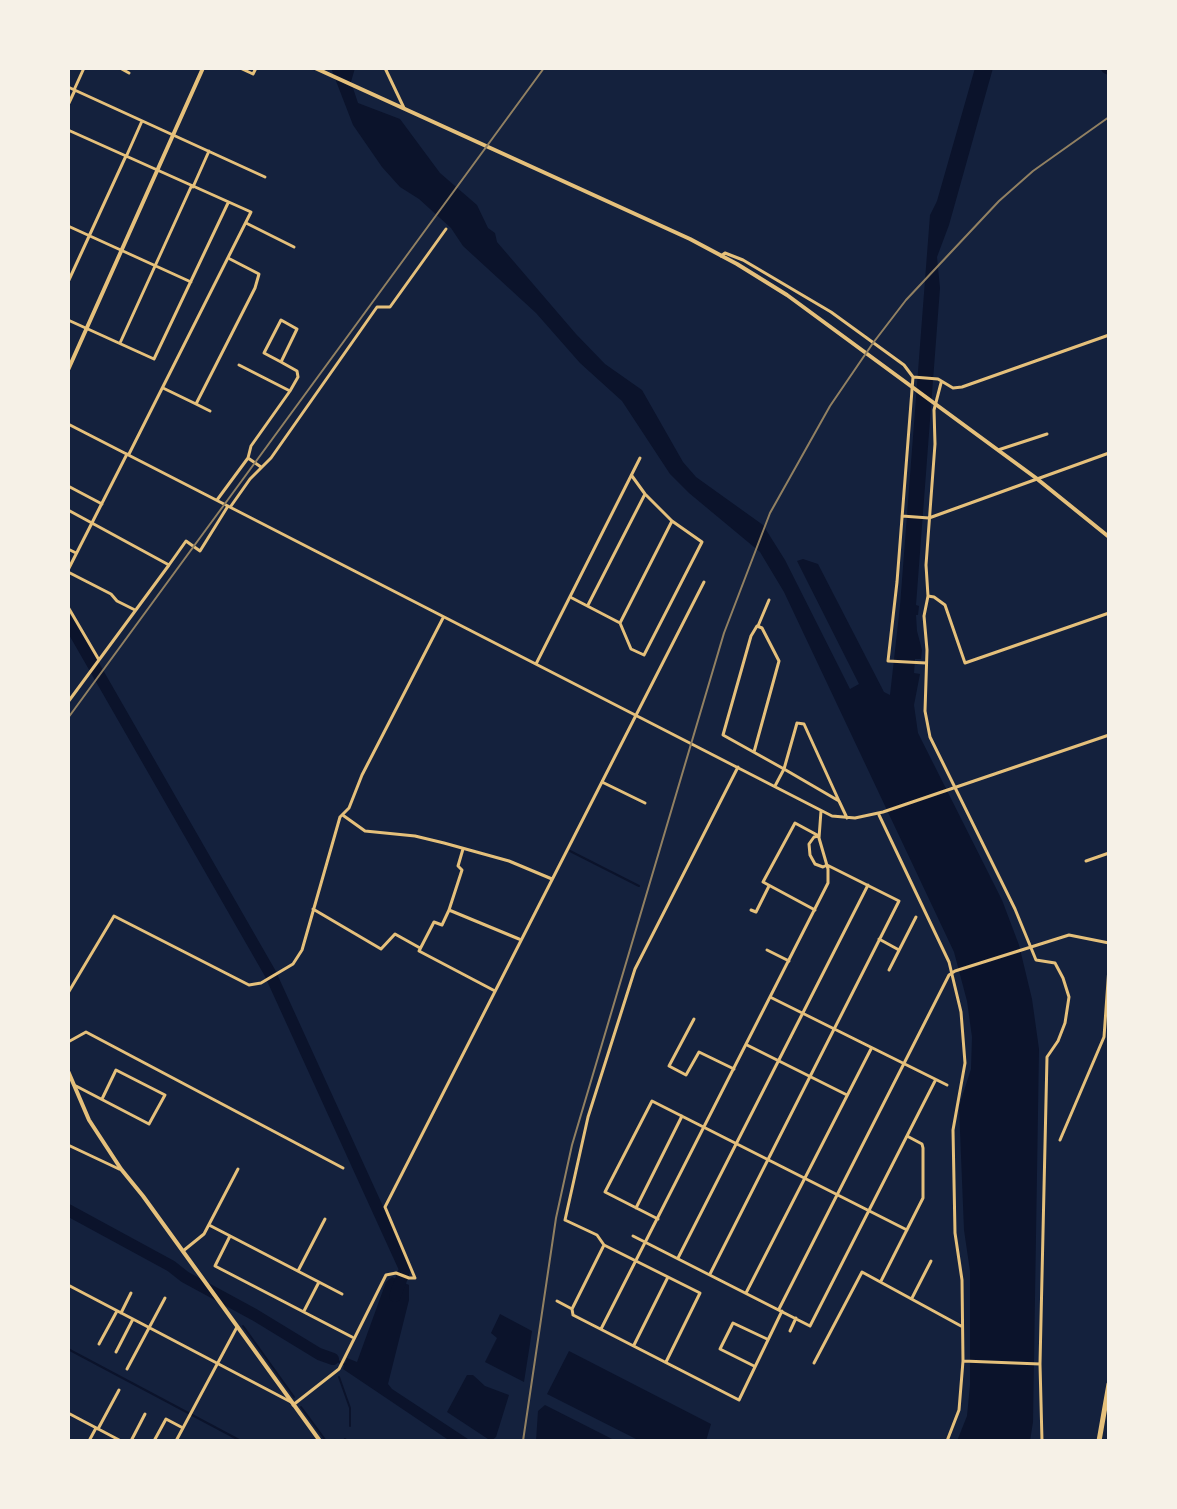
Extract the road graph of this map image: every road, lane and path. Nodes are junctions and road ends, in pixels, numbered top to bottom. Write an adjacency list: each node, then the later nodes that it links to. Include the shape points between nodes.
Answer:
1 (84, 68): 10 (street)
2 (120, 68): 8 (street)
3 (203, 68): 15 (main road)
4 (240, 68): 5 (street, via 253,74)
5 (256, 68)
6 (315, 68): 12 (main road)
7 (385, 68): 12 (street)
8 (129, 73)
9 (68, 87): 10 (street)
10 (74, 90): 11 (street); 13 (street)
11 (68, 105)
12 (405, 109): 28 (main road)
13 (142, 121): 15 (street); 17 (street)
14 (68, 130): 17 (street)
15 (173, 135): 16 (street); 18 (main road)
16 (209, 151): 19 (street); 20 (street)
17 (126, 157): 18 (street); 25 (street)
18 (157, 171): 20 (street); 27 (main road)
19 (265, 177)
20 (192, 187): 21 (street); 30 (street)
21 (228, 203): 22 (street, via 251,212); 32 (street)
22 (246, 223): 26 (street); 29 (street)
23 (68, 226): 25 (street)
24 (446, 229): 54 (street, via 390,307 377,307)
25 (89, 235): 27 (street); 31 (street)
26 (294, 247)
27 (121, 250): 30 (street); 34 (main road)
28 (721, 256): 41 (street, via 743,260 831,312); 49 (main road, via 787,295)
29 (230, 259): 43 (street); 45 (street, via 259,274)
30 (155, 266): 32 (street); 36 (street)
31 (68, 282)
32 (191, 282): 36 (street, via 154,359)
33 (68, 320): 34 (street)
34 (88, 329): 36 (street); 37 (main road)
35 (1109, 335): 42 (street, via 962,387)
36 (120, 343)
37 (70, 361): 40 (main road)
38 (281, 362): 38 (street, via 264,353 281,320 297,329); 44 (street, via 300,377)
39 (239, 365): 44 (street)
40 (68, 370)
41 (914, 377): 42 (street); 63 (street)
42 (940, 381): 64 (street)
43 (163, 388): 45 (street); 51 (street)
44 (290, 391): 52 (street)
45 (196, 404): 46 (street)
46 (210, 411)
47 (68, 424): 51 (street)
48 (1047, 434): 49 (street)
49 (998, 450): 56 (main road)
50 (1109, 453): 56 (street)
51 (128, 454): 59 (street); 60 (street)
52 (248, 458): 54 (street); 59 (street)
53 (640, 458): 55 (street)
54 (261, 467): 61 (street)
55 (632, 476): 58 (street); 74 (street)
56 (1036, 478): 64 (street); 67 (main road)
57 (68, 486): 60 (street)
58 (645, 494): 65 (street); 76 (street)
59 (217, 500): 61 (street)
60 (102, 504): 66 (street)
61 (229, 507): 70 (street, via 200,551 186,541); 80 (street)
62 (68, 510): 66 (street)
63 (902, 516): 64 (street); 85 (street, via 888,661)
64 (929, 518): 73 (street)
65 (672, 521): 81 (street); 81 (street, via 702,542 644,655 631,649)
66 (92, 523): 69 (street); 70 (street)
67 (1109, 537)
68 (68, 549): 69 (street)
69 (76, 553): 71 (street)
70 (169, 565): 78 (street)
71 (68, 571): 78 (street)
72 (704, 582): 87 (street)
73 (928, 596): 79 (street, via 945,605 965,663); 85 (street)
74 (571, 597): 76 (street); 84 (street)
75 (769, 600): 82 (street)
76 (588, 606): 81 (street)
77 (68, 607): 83 (street)
78 (135, 610): 83 (street)
79 (1109, 613)
80 (444, 617): 84 (street); 99 (street)
81 (620, 623)
82 (757, 626): 89 (street, via 779,661); 89 (street, via 723,735)
83 (98, 660): 86 (street)
84 (536, 664): 87 (street)
85 (926, 664): 94 (street, via 926,723)
86 (68, 702)
87 (636, 715): 90 (street); 92 (street)
88 (1109, 735): 94 (street)
89 (754, 752): 91 (street)
90 (738, 767): 93 (street); 167 (street, via 635,969 588,1117 565,1220 597,1235)
91 (784, 769): 93 (street); 95 (street); 95 (street, via 797,723 804,724)
92 (602, 782): 96 (street); 106 (street)
93 (775, 786): 97 (street)
94 (954, 788): 98 (street); 119 (street)
95 (839, 801): 100 (street)
96 (645, 803)
97 (821, 811): 100 (street); 101 (street)
98 (881, 813): 100 (street); 126 (street)
99 (343, 815): 102 (street, via 369,833 415,836); 110 (street)
100 (847, 818)
101 (819, 836): 105 (street); 105 (street, via 811,840 810,855 819,866); 108 (street, via 795,823 763,882)
102 (463, 849): 106 (street); 111 (street)
103 (1109, 853): 104 (street)
104 (1086, 861)
105 (827, 865): 107 (street); 114 (street, via 828,883)
106 (552, 879): 117 (street)
107 (868, 885): 116 (street, via 899,901); 130 (street)
108 (769, 886): 109 (street); 114 (street)
109 (759, 906): 112 (street, via 756,912); 113 (street)
110 (313, 909): 120 (street, via 381,949 395,934); 128 (street, via 302,950 287,969 261,983 245,984 114,916)
111 (449, 910): 117 (street); 120 (street, via 442,925 434,922)
112 (751, 910)
113 (765, 910)
114 (815, 910): 123 (street)
115 (916, 917): 122 (street)
116 (879, 939): 122 (street); 132 (street)
117 (521, 940): 127 (street)
118 (1109, 943): 119 (street, via 1069,935)
119 (1030, 947): 126 (street); 204 (street, via 1036,960 1055,963 1069,997 1065,1023 1047,1057)
120 (420, 948): 127 (street)
121 (767, 950): 123 (street)
122 (899, 950): 125 (street)
123 (789, 961): 129 (street)
124 (1109, 967): 149 (street, via 1104,1037)
125 (889, 970)
126 (954, 972): 137 (street); 190 (street, via 965,1052 953,1130)
127 (495, 991): 195 (street, via 385,1207 415,1278 386,1275)
128 (68, 993)
129 (770, 997): 130 (street); 134 (street)
130 (803, 1014): 132 (street); 136 (street)
131 (694, 1019): 138 (street, via 669,1066 686,1075 699,1052)
132 (834, 1030): 135 (street); 140 (street)
133 (68, 1042): 153 (street, via 86,1032)
134 (746, 1044): 136 (street); 138 (street)
135 (871, 1049): 137 (street); 144 (street)
136 (779, 1061): 140 (street); 150 (street)
137 (903, 1065): 141 (street); 157 (street)
138 (734, 1069): 147 (street)
139 (68, 1071): 142 (main road)
140 (811, 1077): 144 (street); 152 (street)
141 (935, 1081): 143 (street); 148 (street)
142 (73, 1084): 145 (street); 154 (main road)
143 (947, 1085)
144 (847, 1095): 156 (street)
145 (102, 1099): 145 (street, via 149,1124 165,1095 116,1070)
146 (682, 1116): 147 (street); 158 (street); 158 (street, via 652,1101 605,1192)
147 (704, 1127): 150 (street); 161 (street)
148 (907, 1136): 159 (street); 163 (street, via 922,1144 923,1198)
149 (1060, 1140)
150 (736, 1144): 152 (street); 169 (street)
151 (68, 1145): 154 (street)
152 (769, 1160): 156 (street); 173 (street)
153 (343, 1168)
154 (121, 1169): 168 (main road)
155 (238, 1169): 162 (street)
156 (805, 1179): 157 (street); 179 (street)
157 (837, 1195): 159 (street); 185 (street)
158 (636, 1208): 161 (street)
159 (869, 1211): 163 (street); 188 (street, via 810,1326)
160 (325, 1219): 172 (street)
161 (658, 1219): 166 (street)
162 (209, 1225): 164 (street); 168 (street)
163 (907, 1230): 175 (street)
164 (230, 1236): 172 (street); 187 (street, via 215,1266)
165 (633, 1236): 166 (street)
166 (645, 1242): 169 (street); 170 (street)
167 (604, 1245): 170 (street); 184 (street)
168 (182, 1251): 192 (main road)
169 (678, 1258): 173 (street)
170 (636, 1261): 174 (street); 193 (street)
171 (931, 1261): 182 (street)
172 (298, 1271): 176 (street)
173 (710, 1274): 179 (street)
174 (668, 1277): 198 (street); 201 (street, via 700,1293)
175 (881, 1281): 182 (street); 203 (street, via 862,1272)
176 (319, 1282): 180 (street); 187 (street)
177 (68, 1285): 186 (street)
178 (131, 1293): 186 (street)
179 (746, 1293): 185 (street)
180 (342, 1294)
181 (165, 1298): 191 (street)
182 (912, 1298): 190 (street)
183 (557, 1301): 184 (street)
184 (572, 1309): 193 (street, via 573,1315)
185 (780, 1310): 188 (street); 196 (street)
186 (119, 1312): 189 (street); 197 (street)
187 (304, 1312): 195 (street)
188 (796, 1318): 194 (street)
189 (133, 1319): 191 (street); 199 (street)
190 (961, 1326): 200 (street)
191 (150, 1327): 202 (street); 206 (street)
192 (237, 1327): 202 (street); 209 (main road)
193 (601, 1329): 198 (street)
194 (790, 1331)
195 (354, 1338): 209 (street, via 339,1369)
196 (767, 1339): 205 (street); 205 (street, via 733,1323 720,1349)
197 (99, 1344)
198 (633, 1346): 201 (street)
199 (116, 1352)
200 (965, 1361): 204 (street); 221 (street, via 959,1410)
201 (666, 1362): 205 (street, via 739,1400)
202 (218, 1363): 209 (street); 213 (street)
203 (814, 1363)
204 (1038, 1363): 222 (street)
205 (754, 1366)
206 (127, 1369)
207 (1109, 1384): 223 (highway)
208 (119, 1390): 212 (street)
209 (293, 1404): 220 (main road)
210 (68, 1413): 212 (street)
211 (145, 1414): 217 (street)
212 (97, 1428): 214 (street); 215 (street)
213 (183, 1428): 218 (street, via 166,1419); 219 (street)
214 (111, 1439): 216 (street)
215 (89, 1441)
216 (121, 1441)
217 (131, 1441)
218 (154, 1441)
219 (176, 1441)
220 (320, 1441)
221 (947, 1441)
222 (1042, 1441)
223 (1099, 1441)

